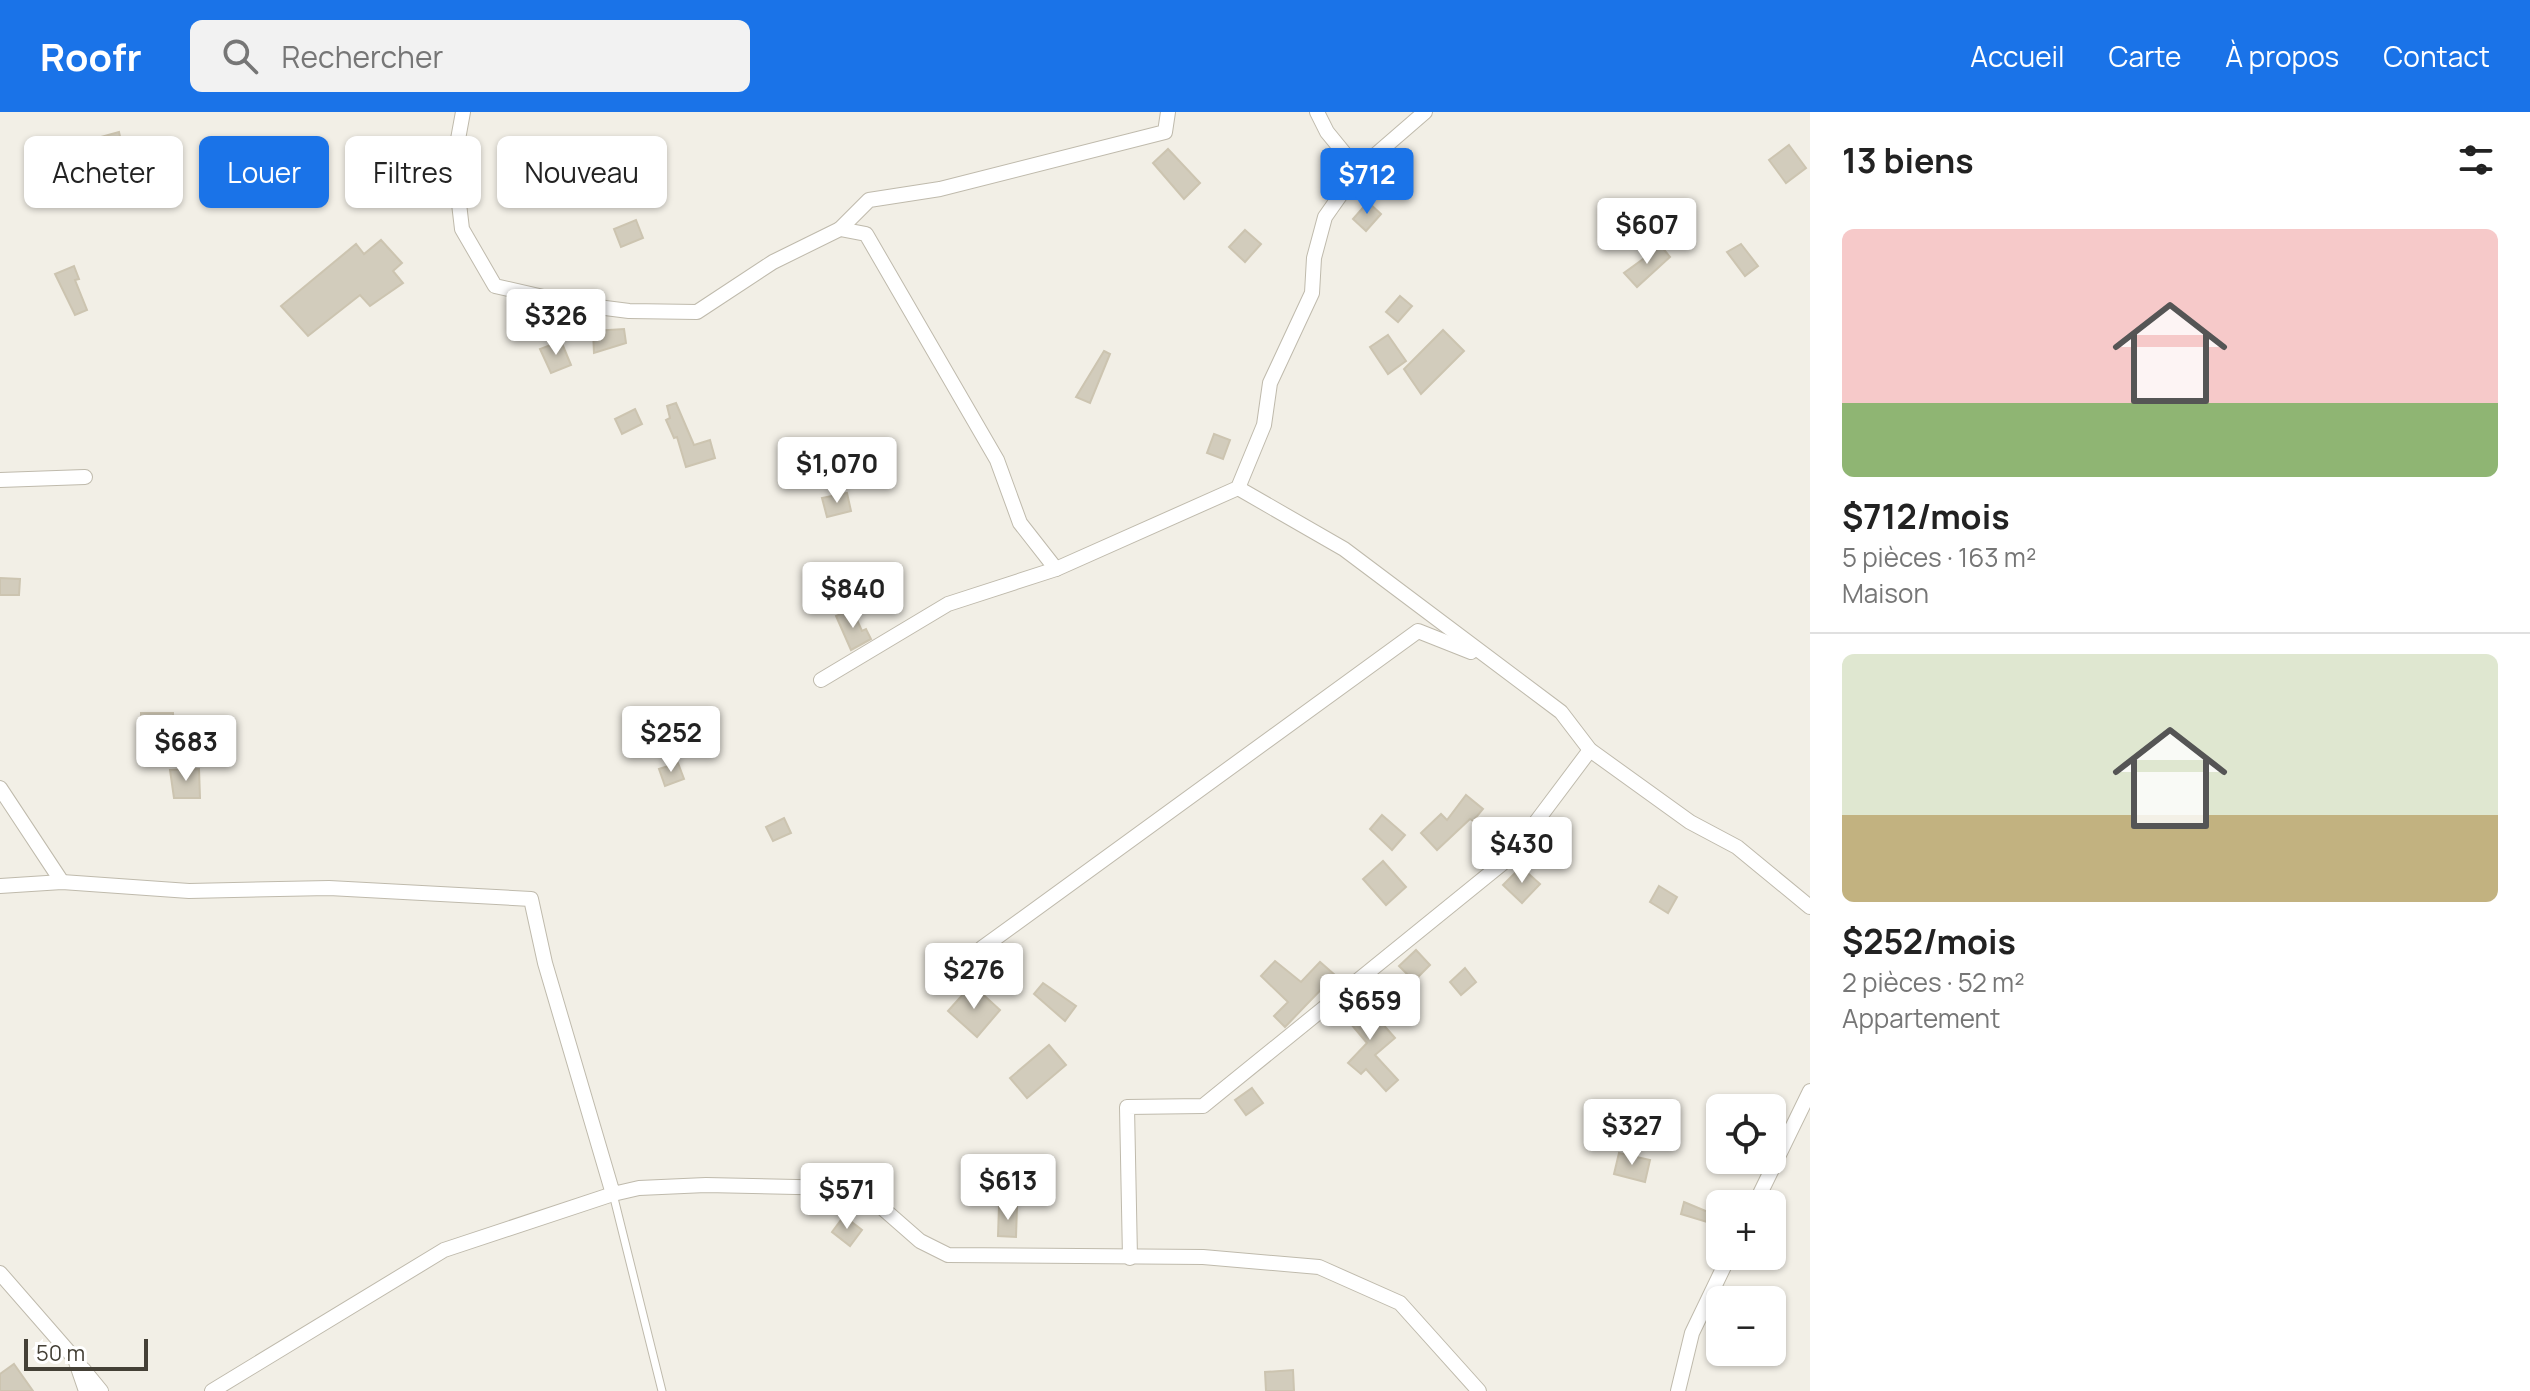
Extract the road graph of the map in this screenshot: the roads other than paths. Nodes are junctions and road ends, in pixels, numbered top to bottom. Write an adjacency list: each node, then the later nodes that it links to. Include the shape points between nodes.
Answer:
1 (463, 112): 6 (street, via 454,161 462,229 495,286 587,306 697,312 773,262)
2 (1168, 112): 6 (street, via 1165,132 940,189 869,200)
3 (1317, 112): 5 (street)
4 (1425, 112): 5 (street)
5 (1358, 170): 9 (street, via 1325,217 1312,293 1270,383 1264,425)
6 (840, 229): 10 (street, via 866,234 887,267 997,460 1020,523)
7 (85, 477): 8 (street)
8 (0, 480)
9 (1238, 488): 10 (street); 11 (street, via 1344,549)
10 (1056, 569): 12 (street, via 948,604)
11 (1486, 658): 13 (street, via 1561,712); 18 (street, via 1418,631 982,948)
12 (821, 680)
13 (1590, 750): 17 (street, via 1690,822 1737,847); 22 (street, via 1509,858 1203,1106 1127,1107)
14 (0, 788): 15 (street)
15 (62, 882): 16 (street); 21 (street, via 189,891 329,888 531,899)
16 (0, 886)
17 (1810, 907)
18 (991, 975)
19 (1810, 1091): 20 (street)
20 (1762, 1190)
21 (613, 1194): 22 (street, via 706,1185 842,1188 872,1199 920,1241 948,1255); 28 (street, via 444,1250); 29 (lane)
22 (1130, 1258): 30 (street, via 1203,1257 1319,1267 1400,1303)
23 (1722, 1270): 31 (street, via 1692,1333)
24 (0, 1273): 25 (street)
25 (75, 1359): 26 (street); 27 (street)
26 (86, 1391)
27 (101, 1391)
28 (212, 1391)
29 (662, 1391)
30 (1479, 1391)
31 (1678, 1391)

